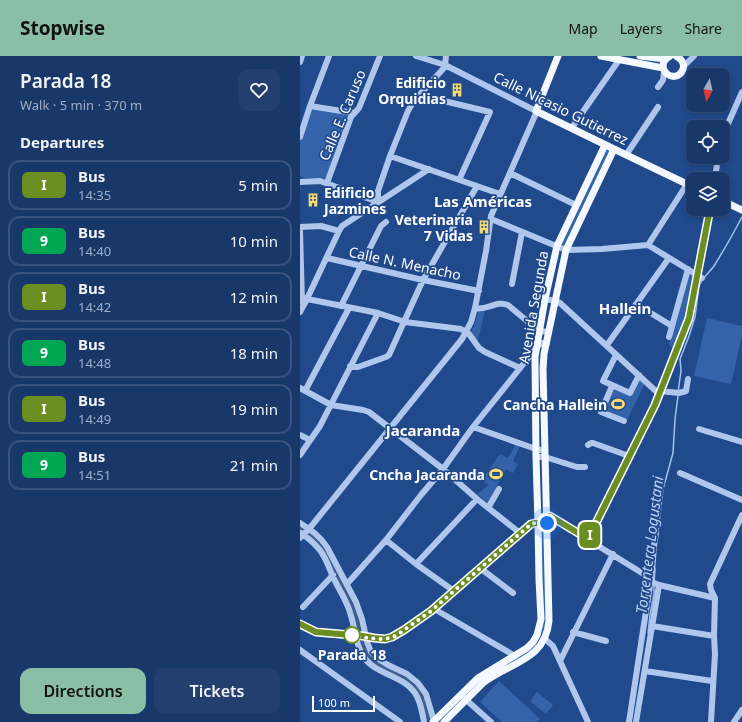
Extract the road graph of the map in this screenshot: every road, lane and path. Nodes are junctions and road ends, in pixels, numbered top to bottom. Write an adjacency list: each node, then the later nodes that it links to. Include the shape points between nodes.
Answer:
1 (302, 56): 13 (street)
2 (329, 56): 20 (street)
3 (380, 56): 23 (street, Calle E. Caruso, via 359,108)
4 (416, 56): 14 (street, Calle Nicasio Gutierrez)
5 (446, 56): 14 (street)
6 (558, 56): 22 (main road)
7 (601, 56): 12 (main road)
8 (640, 56): 11 (main road)
9 (677, 56): 15 (main road)
10 (694, 56): 15 (street)
11 (668, 58): 16 (main road, via 664,62)
12 (619, 60): 16 (main road); 25 (street)
13 (300, 62)
14 (445, 65): 19 (street); 22 (street, Calle Nicasio Gutierrez)
15 (684, 66): 16 (main road, via 682,72 676,76 670,76)
16 (664, 70): 17 (street, via 663,80)
17 (658, 87)
18 (742, 92): 24 (street)
19 (419, 96): 30 (street, via 408,111); 33 (street, via 490,112)
20 (310, 106): 23 (street); 26 (street)
21 (658, 107): 29 (street)
22 (536, 111): 25 (main road, Calle Nicasio Gutierrez); 32 (street)
23 (354, 113): 35 (street, Calle E. Caruso)
24 (730, 120)
25 (572, 128): 27 (main road, Calle Nicasio Gutierrez)
26 (300, 137)
27 (605, 145): 28 (main road, Calle Nicasio Gutierrez); 42 (main road, Avenida Segunda)
28 (614, 149): 29 (main road, Calle Nicasio Gutierrez); 53 (main road, Avenida Segunda)
29 (626, 155): 36 (main road, Calle Nicasio Gutierrez)
30 (390, 156): 31 (street); 40 (street, via 378,191)
31 (429, 169): 33 (street); 40 (street)
32 (510, 173): 39 (street); 42 (street)
33 (459, 180): 37 (street)
34 (300, 182): 35 (street)
35 (327, 183): 40 (street)
36 (686, 183)
37 (477, 186): 39 (street); 59 (street)
38 (686, 191): 51 (street)
39 (500, 194): 45 (street)
40 (378, 202): 49 (street, via 342,226)
41 (730, 204): 43 (main road)
42 (576, 205): 52 (main road, Avenida Segunda)
43 (742, 210)
44 (709, 216): 58 (street)
45 (490, 219): 50 (street); 61 (street)
46 (386, 222): 56 (street, via 381,226)
47 (300, 227): 49 (street, via 321,226)
48 (300, 231): 62 (street)
49 (339, 231): 54 (street)
50 (522, 232): 52 (street); 60 (street)
51 (648, 245): 53 (street); 55 (street)
52 (557, 246): 53 (street); 63 (main road, Avenida Segunda)
53 (566, 250): 64 (main road, Avenida Segunda)
54 (327, 258): 56 (street, Calle N. Menacho); 62 (street)
55 (669, 258): 57 (street); 65 (street)
56 (360, 265): 59 (street, Calle N. Menacho); 66 (street)
57 (688, 269): 58 (street); 72 (street)
58 (699, 276): 87 (street, via 689,318)
59 (423, 280): 61 (street, Calle N. Menacho); 71 (street)
60 (512, 284)
61 (478, 291): 68 (street)
62 (305, 298): 66 (street); 69 (street)
63 (545, 299): 64 (street); 73 (main road, Avenida Segunda)
64 (556, 301): 75 (main road, Avenida Segunda); 78 (street)
65 (636, 304): 72 (street); 78 (street)
66 (341, 306): 67 (street)
67 (349, 308): 70 (street); 86 (street)
68 (475, 308): 73 (street, via 480,310 503,303); 74 (street)
69 (301, 309)
70 (378, 313): 71 (street); 81 (street)
71 (405, 322): 74 (street, via 461,329); 81 (street, via 389,355 358,366)
72 (672, 326): 76 (street)
73 (539, 331): 75 (street); 79 (main road, Avenida Segunda)
74 (466, 332): 82 (street, via 479,348); 91 (street)
75 (549, 332): 77 (main road, Avenida Segunda)
76 (669, 337)
77 (547, 343): 79 (street); 98 (main road, Avenida Segunda, via 543,369)
78 (607, 345): 80 (street)
79 (537, 347): 82 (street); 97 (main road, Avenida Segunda)
80 (616, 355): 83 (street); 85 (street, via 603,381)
81 (350, 366): 88 (street)
82 (520, 368): 90 (street)
83 (639, 375): 85 (street, via 630,393); 87 (street)
84 (688, 379): 87 (street, via 686,392)
85 (612, 386): 89 (street, via 601,412)
86 (303, 390): 88 (street)
87 (660, 393): 100 (street)
88 (331, 405): 91 (street, via 369,412); 94 (street)
89 (624, 421)
90 (473, 427): 97 (street); 103 (street)
91 (389, 428): 103 (street); 114 (street)
92 (699, 429): 95 (street)
93 (300, 435): 94 (street)
94 (310, 440): 99 (street)
95 (742, 442)
96 (588, 445): 100 (street, via 593,443)
97 (536, 449): 98 (street); 101 (main road, Avenida Segunda)
98 (545, 454): 101 (street); 102 (street, via 577,468); 110 (main road, Avenida Segunda)
99 (300, 455)
100 (629, 456): 116 (street)
101 (536, 457): 111 (main road, Avenida Segunda)
102 (585, 467)
103 (443, 469): 106 (street); 117 (street)
104 (680, 473): 107 (street)
105 (499, 489): 108 (street)
106 (478, 499): 108 (street); 119 (street)
107 (742, 500)
108 (488, 508): 115 (street)
109 (742, 515): 126 (street, via 710,584)
110 (547, 519): 111 (street); 116 (street, via 550,516); 134 (main road, Avenida Segunda, via 549,621)
111 (538, 520): 115 (street); 137 (main road, Avenida Segunda, via 539,627 534,642)
112 (300, 523): 114 (street)
113 (656, 532): 122 (street)
114 (304, 533): 121 (street, via 321,551); 123 (street, via 323,541)
115 (520, 533): 120 (street)
116 (588, 539): 118 (street)
117 (386, 540): 119 (street); 123 (street)
118 (613, 554): 122 (street); 131 (street)
119 (416, 564): 124 (street)
120 (480, 568): 124 (street); 125 (street)
121 (333, 575): 127 (street); 132 (street)
122 (654, 583): 126 (street); 130 (street); 150 (street)
123 (347, 584): 132 (street, via 360,612)
124 (454, 591): 128 (street)
125 (513, 593)
126 (715, 598): 133 (street)
127 (303, 608)
128 (434, 608): 132 (street, via 392,637 385,639); 137 (street)
129 (300, 624): 132 (street, via 316,632)
130 (652, 626): 133 (street); 139 (street)
131 (573, 632): 135 (street); 138 (street)
132 (360, 636): 145 (street, via 361,654 366,660 380,671 411,687 419,700); 146 (street, via 375,657 407,674 422,687)
133 (714, 636): 140 (street)
134 (545, 638): 138 (street, via 553,646); 142 (main road, Avenida Segunda, via 524,660 483,683)
135 (606, 641)
136 (300, 650): 144 (street)
137 (515, 656): 141 (main road, Avenida Segunda, via 478,678)
138 (560, 661): 149 (street)
139 (645, 671): 140 (street); 151 (street)
140 (712, 681): 152 (street)
141 (460, 695): 142 (street); 146 (main road, Avenida Segunda)
142 (466, 700): 147 (main road, Avenida Segunda); 148 (street)
143 (742, 710): 153 (street)
144 (400, 722)
145 (424, 722)
146 (434, 722)
147 (444, 722)
148 (491, 722)
149 (588, 722)
150 (629, 722)
151 (636, 722)
152 (711, 722)
153 (734, 722)

